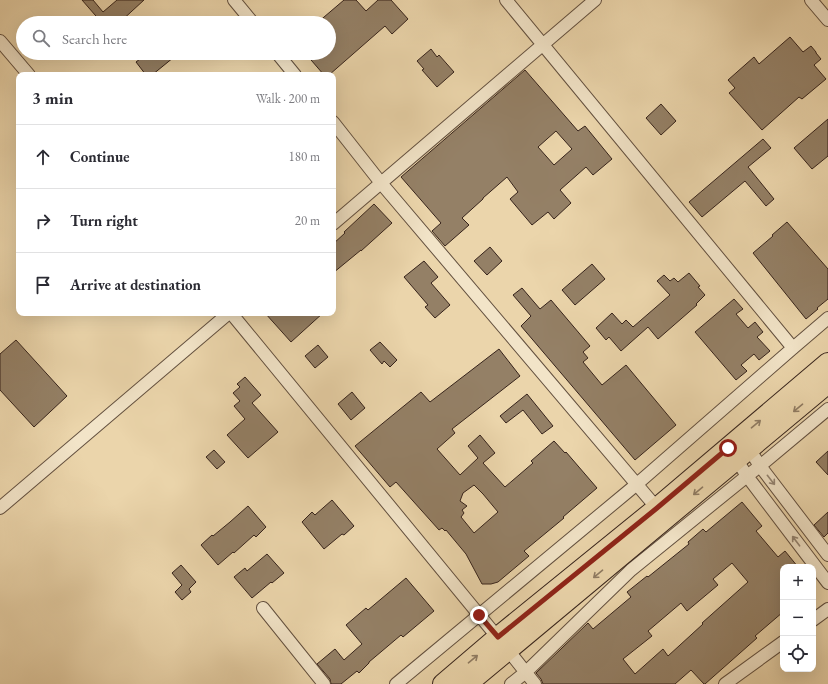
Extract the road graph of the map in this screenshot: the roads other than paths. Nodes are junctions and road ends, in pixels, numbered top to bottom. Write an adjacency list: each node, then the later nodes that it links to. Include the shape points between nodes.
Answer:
1 (234, 0): 5 (street)
2 (506, 0): 8 (street)
3 (595, 0): 8 (street)
4 (811, 0): 6 (street)
5 (247, 16)
6 (828, 20)
7 (0, 41): 9 (street)
8 (543, 45): 15 (street); 20 (street)
9 (16, 60)
10 (16, 60): 12 (street)
11 (283, 60): 13 (street)
12 (26, 72)
13 (293, 72)
14 (336, 126): 15 (street)
15 (382, 182): 16 (street); 27 (street)
16 (336, 221)
17 (226, 316): 28 (street)
18 (232, 316): 34 (street)
19 (828, 318): 20 (street)
20 (793, 348): 27 (street)
21 (828, 363): 24 (main road, one-way to 21)
22 (828, 383): 24 (main road, one-way to 24)
23 (828, 410): 25 (street)
24 (739, 448): 25 (street); 26 (street); 29 (main road)
25 (760, 466): 26 (street); 30 (street, one-way to 30)
26 (747, 476): 31 (street, one-way to 26); 38 (street, via 631,570)
27 (637, 484): 29 (street); 34 (street)
28 (0, 508)
29 (661, 513): 36 (main road)
30 (828, 555)
31 (828, 583)
32 (263, 608): 39 (street)
33 (828, 609): 35 (street)
34 (479, 615): 36 (street); 40 (street)
35 (816, 618)
36 (503, 644): 38 (street); 41 (main road, one-way to 36); 42 (main road)
37 (780, 644): 45 (street)
38 (526, 672): 43 (street); 44 (street)
39 (324, 684)
40 (396, 684)
41 (443, 684)
42 (467, 684)
43 (511, 684)
44 (535, 684)
45 (725, 684)

